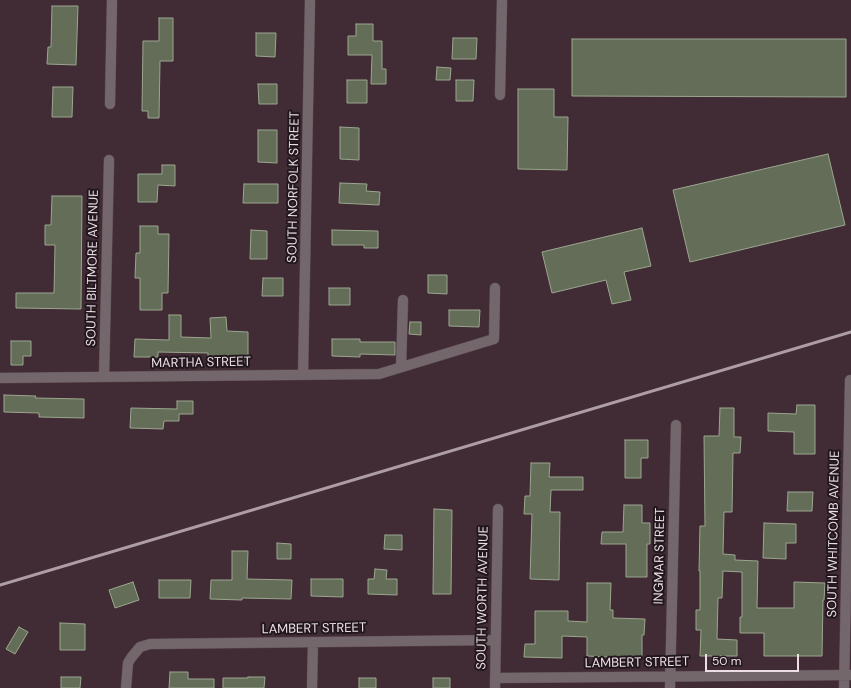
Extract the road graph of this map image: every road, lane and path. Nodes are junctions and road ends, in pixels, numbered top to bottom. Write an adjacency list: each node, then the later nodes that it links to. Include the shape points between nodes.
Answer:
1 (112, 0): 5 (street)
2 (310, 0): 10 (street, SOUTH NORFOLK STREET)
3 (502, 0): 4 (street)
4 (500, 95)
5 (110, 104)
6 (108, 160): 11 (street, SOUTH BILTMORE AVENUE)
7 (495, 288): 9 (street, via 494,339)
8 (402, 300): 9 (street)
9 (401, 367): 10 (street, MARTHA STREET, via 379,374)
10 (303, 375): 11 (street, MARTHA STREET)
11 (104, 377): 12 (street, MARTHA STREET)
12 (0, 378)
13 (850, 380): 18 (street, SOUTH WHITCOMB AVENUE)
14 (676, 425): 19 (street, INGMAR STREET)
15 (498, 509): 16 (street, SOUTH WORTH AVENUE)
16 (496, 640): 17 (street, LAMBERT STREET); 20 (street, SOUTH WORTH AVENUE)
17 (313, 642): 21 (street, LAMBERT STREET, via 150,644 140,647 128,663); 22 (street)
18 (848, 675): 19 (street, LAMBERT STREET); 24 (street, SOUTH WHITCOMB AVENUE)
19 (670, 676): 20 (street, LAMBERT STREET); 23 (street, INGMAR STREET)
20 (495, 683)
21 (126, 688)
22 (312, 688)
23 (670, 688)
24 (844, 688)

